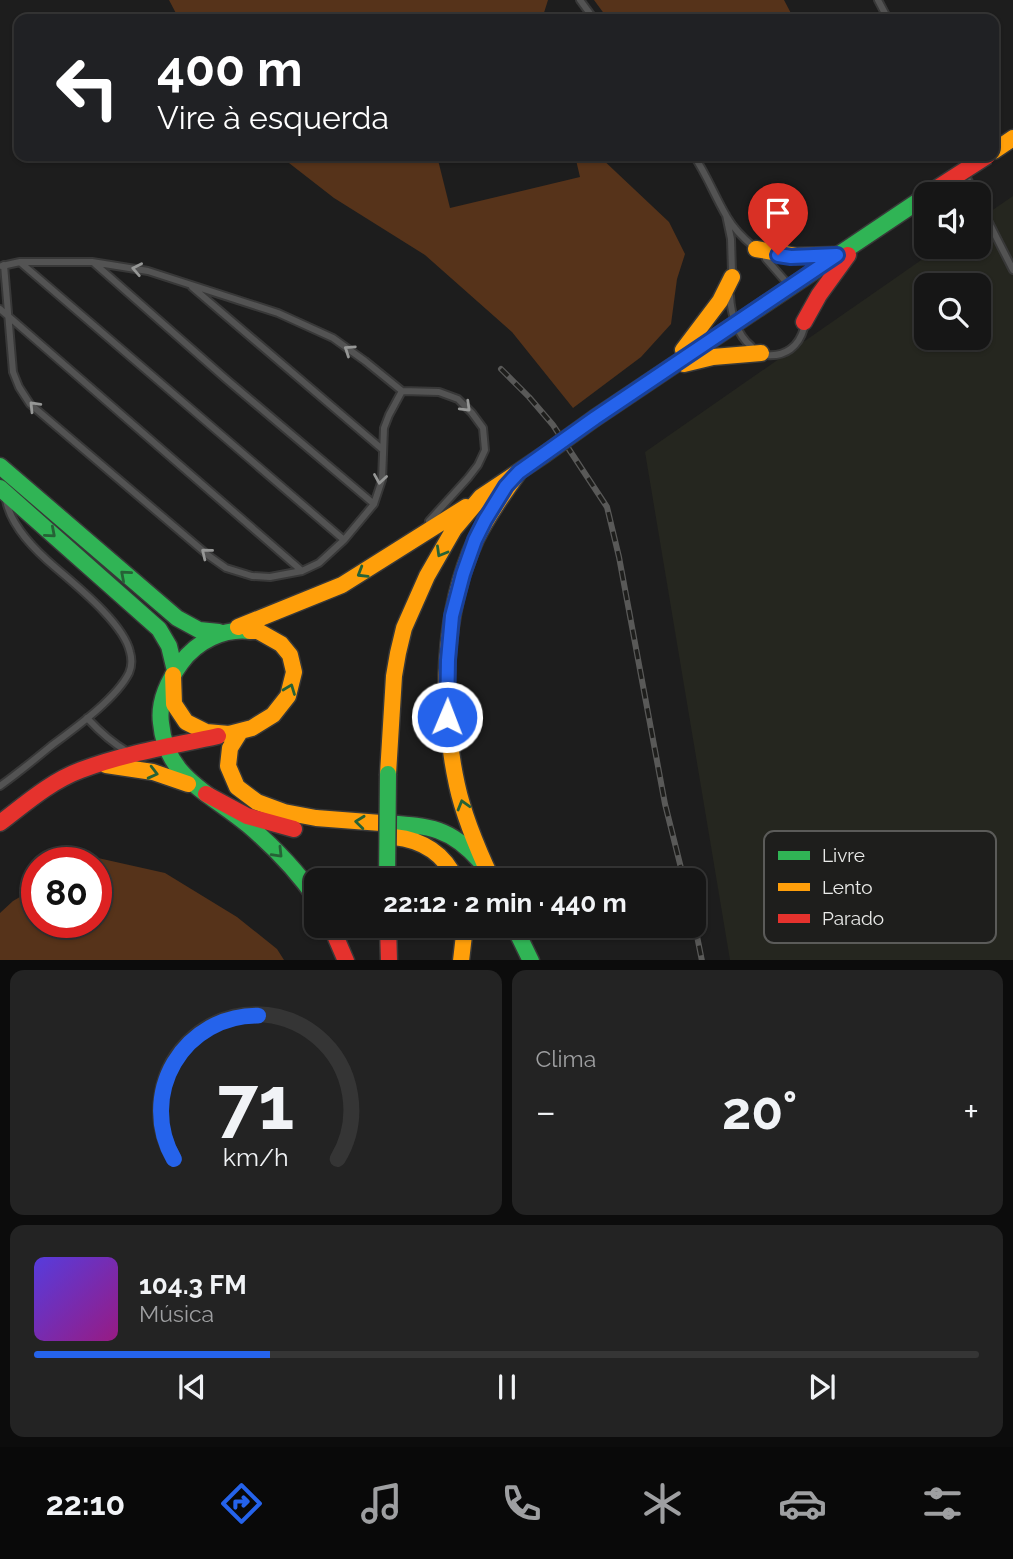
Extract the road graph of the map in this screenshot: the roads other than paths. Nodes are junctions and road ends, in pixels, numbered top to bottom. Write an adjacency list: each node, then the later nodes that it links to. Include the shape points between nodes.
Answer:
1 (698, 161): 7 (lane)
2 (978, 161): 4 (main road, bridge)
3 (961, 165): 5 (lane)
4 (947, 182)
5 (969, 182)
6 (914, 203): 9 (main road)
7 (726, 215): 10 (lane); 16 (lane)
8 (991, 227): 15 (lane)
9 (857, 241): 11 (main road); 20 (main road)
10 (755, 248): 11 (main road, via 791,257); 18 (lane)
11 (837, 255): 18 (main road)
12 (20, 262): 13 (lane); 14 (lane); 32 (lane)
13 (92, 262): 17 (lane, one-way to 13); 31 (lane)
14 (2, 266): 21 (lane)
15 (1013, 270)
16 (732, 277): 22 (lane, via 730,302); 24 (main road, via 720,301)
17 (190, 284): 25 (lane, one-way to 17, via 332,338 278,313); 26 (lane)
18 (793, 291): 22 (main road)
19 (0, 309): 21 (lane)
20 (803, 315): 23 (lane, via 802,336 789,351 771,356)
21 (9, 317): 34 (lane); 34 (lane, one-way to 21, via 270,577 226,568 30,404 13,372)
22 (736, 323): 23 (lane, via 746,342); 24 (main road)
23 (761, 353): 24 (main road)
24 (670, 367): 28 (main road, bridge)
25 (402, 391): 26 (lane, via 384,428); 33 (lane, one-way to 33, via 439,392 458,399 483,428 485,450 478,465)
26 (382, 449): 31 (lane, one-way to 31, via 382,480)
27 (5, 465): 35 (main road, one-way to 27, via 194,629 160,606)
28 (519, 472): 30 (main road); 49 (main road, one-way to 28, via 468,825 455,776 447,717 448,660 452,616 475,540)
29 (2, 489): 36 (main road, one-way to 36, via 159,629 169,646); 37 (lane, via 23,535 118,628 130,650 128,674)
30 (481, 498): 33 (main road); 46 (main road, one-way to 46, bridge, via 454,529 404,628 394,676)
31 (374, 504): 32 (lane)
32 (344, 540): 34 (lane, via 319,563)
33 (414, 540): 35 (main road, one-way to 35, via 342,585)
34 (302, 571)
35 (228, 630): 36 (main road, via 197,646); 38 (main road, one-way to 35, via 259,725 279,708 291,690 294,667 278,641 252,630)
36 (174, 673): 39 (main road, via 172,698 180,715 202,732); 40 (main road, via 160,708)
37 (87, 718): 41 (lane, via 113,744); 43 (lane)
38 (240, 732): 39 (main road); 48 (main road, one-way to 38, via 460,841 432,828 309,816 255,801 234,782 228,769 229,751)
39 (222, 735): 40 (main road)
40 (165, 748): 41 (main road); 44 (main road, via 181,774)
41 (132, 755): 42 (main road)
42 (96, 764): 44 (main road, one-way to 44, via 153,772); 45 (main road, via 57,782)
43 (0, 786)
44 (206, 794): 47 (main road, via 247,816 290,829 417,840 442,856); 50 (main road, one-way to 50, via 257,832)
45 (0, 823)
46 (387, 868)
47 (450, 868)
48 (484, 868)
49 (487, 868)
50 (304, 883)
51 (336, 938): 55 (main road)
52 (388, 938): 56 (main road)
53 (464, 938): 57 (main road)
54 (520, 938): 58 (main road)
55 (344, 960)
56 (389, 960)
57 (461, 960)
58 (531, 960)

